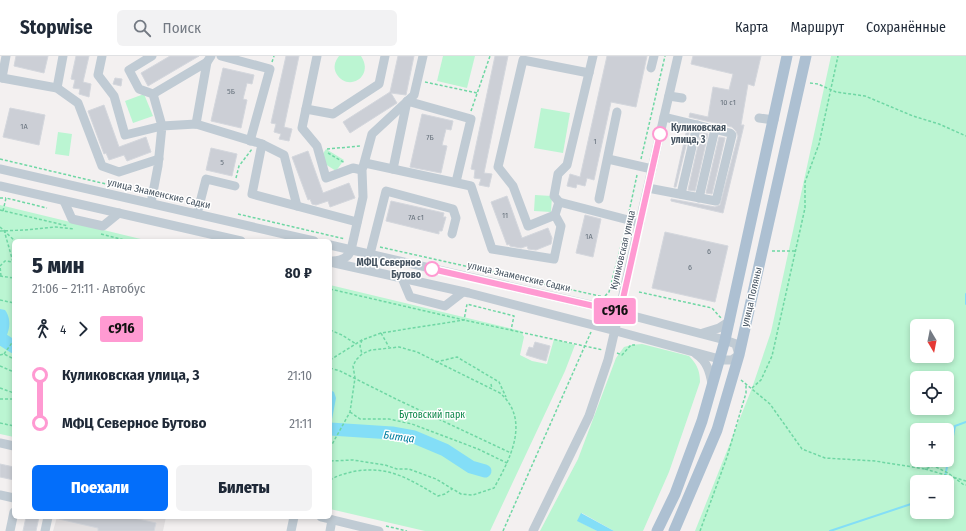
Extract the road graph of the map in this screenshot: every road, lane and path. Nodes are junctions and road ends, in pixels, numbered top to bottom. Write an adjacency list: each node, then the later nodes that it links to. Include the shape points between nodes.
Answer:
1 (6, 56): 21 (street)
2 (63, 56): 24 (street)
3 (102, 56): 39 (street, via 98,75 114,96 125,135)
4 (152, 56): 27 (street, via 129,70 139,89)
5 (221, 56): 42 (street, via 270,69)
6 (274, 56): 18 (path)
7 (317, 56): 31 (street)
8 (385, 56): 31 (street, via 379,84 333,114)
9 (423, 56): 22 (street)
10 (490, 56): 26 (path)
11 (593, 56): 20 (street)
12 (654, 56): 19 (street)
13 (678, 56): 28 (street, Куликовская улица)
14 (787, 56): 36 (main road, улица Поляны)
15 (806, 56): 126 (main road, улица Поляны)
16 (838, 56): 25 (path)
17 (209, 59): 27 (street); 37 (street)
18 (272, 60)
19 (651, 68)
20 (589, 73): 62 (street, via 567,165 558,174 554,196); 71 (street, via 523,60 498,167 513,186 528,226)
21 (1, 78): 24 (street)
22 (417, 80): 26 (path); 30 (street, via 414,95)
23 (808, 83): 25 (path)
24 (57, 88): 45 (street, via 78,103 102,166 119,172)
25 (830, 89): 41 (path, via 865,96); 91 (path, via 819,144 805,182 805,208)
26 (477, 93): 32 (path)
27 (153, 94): 39 (street)
28 (669, 96): 29 (street); 34 (street, Куликовская улица)
29 (682, 98)
30 (407, 101): 43 (street, via 372,134); 49 (street); 51 (street, via 470,118)
31 (306, 109): 47 (street, via 302,128 317,146 326,178)
32 (471, 110)
33 (617, 112): 46 (street)
34 (664, 117): 38 (street); 50 (street, Куликовская улица)
35 (759, 118): 36 (street)
36 (774, 120): 110 (main road, улица Поляны)
37 (196, 124): 39 (street); 42 (street)
38 (697, 125): 40 (street); 56 (street)
39 (162, 126): 45 (street)
40 (715, 129): 59 (street); 59 (street, via 732,134 717,200)
41 (966, 136)
42 (256, 142): 53 (path, via 239,166); 64 (street, via 284,155); 64 (street, via 252,194)
43 (370, 145): 47 (street); 47 (path, via 323,150)
44 (0, 159): 55 (path)
45 (159, 159): 63 (street)
46 (608, 159): 50 (street); 60 (street)
47 (360, 167): 49 (street); 72 (street, via 363,198)
48 (0, 169): 63 (street, улица Знаменские Садки)
49 (393, 169): 51 (street)
50 (652, 169): 54 (street, Куликовская улица)
51 (456, 182): 71 (street, via 471,186 492,249 554,259 561,226)
52 (0, 186): 61 (street)
53 (235, 186): 69 (street, via 206,179)
54 (648, 188): 56 (street); 73 (street, Куликовская улица)
55 (130, 190)
56 (681, 194): 59 (street)
57 (0, 198): 58 (path)
58 (6, 198): 65 (path); 67 (path)
59 (699, 198)
60 (599, 199)
61 (64, 201): 68 (street); 68 (street, via 72,219 103,226)
62 (559, 202): 71 (street); 73 (street)
63 (151, 203): 69 (street, улица Знаменские Садки)
64 (297, 206): 72 (street)
65 (47, 208)
66 (0, 210): 67 (path)
67 (3, 211): 76 (path)
68 (119, 213): 83 (street)
69 (197, 214): 84 (street, улица Знаменские Садки)
70 (238, 214): 85 (path)
71 (555, 215)
72 (357, 222): 88 (street)
73 (640, 223): 108 (street, Куликовская улица)
74 (0, 227): 77 (path)
75 (74, 229): 77 (path, via 56,227)
76 (80, 229)
77 (4, 230): 78 (path); 81 (path); 92 (path)
78 (0, 231)
79 (100, 234): 82 (path)
80 (452, 234): 89 (street, via 456,218 453,209 386,191)
81 (13, 239)
82 (120, 239)
83 (232, 239)
84 (305, 239)
85 (330, 239)
86 (332, 240): 88 (path)
87 (332, 245): 88 (street, улица Знаменские Садки)
88 (352, 245): 89 (street, улица Знаменские Садки); 93 (street, via 349,256)
89 (371, 249): 97 (path); 101 (street, улица Знаменские Садки)
90 (772, 251): 91 (path)
91 (796, 251): 142 (path, via 772,356 761,380)
92 (12, 258)
93 (332, 261)
94 (332, 261): 100 (street)
95 (12, 262): 96 (path, via 5,261)
96 (0, 265): 98 (path)
97 (474, 268): 101 (path); 105 (path)
98 (1, 276): 99 (path)
99 (12, 278)
100 (402, 278): 103 (street); 103 (street, via 410,297 445,306)
101 (472, 278): 108 (street, улица Знаменские Садки)
102 (332, 289): 109 (path)
103 (463, 292): 113 (street)
104 (639, 292): 110 (path, via 712,308)
105 (604, 297)
106 (0, 300): 107 (path)
107 (12, 303)
108 (620, 312): 113 (street, Куликовская улица); 115 (street, улица Знаменские Садки)
109 (464, 320): 111 (path); 111 (path, via 467,304 514,316); 114 (path)
110 (726, 320): 115 (street, via 719,328); 117 (main road, улица Поляны)
111 (511, 330): 120 (path)
112 (332, 331): 119 (path)
113 (616, 331): 122 (street); 176 (street, Куликовская улица, via 589,416)
114 (381, 333): 116 (path); 121 (path)
115 (700, 333): 117 (street, улица Знаменские Садки)
116 (362, 340): 119 (path); 124 (path)
117 (725, 340): 126 (street, via 736,344); 129 (main road, улица Поляны)
118 (12, 343): 123 (path)
119 (356, 344): 128 (path)
120 (585, 346)
121 (389, 348): 124 (path); 130 (path, via 399,347 417,352)
122 (691, 351): 129 (street); 140 (street, via 708,367)
123 (4, 354): 125 (path); 127 (path)
124 (362, 354): 135 (path, via 353,366)
125 (0, 355)
126 (739, 355): 129 (street, via 732,360); 178 (main road, улица Поляны, via 717,430)
127 (12, 358)
128 (332, 359)
129 (720, 359): 140 (main road, улица Поляны)
130 (436, 362): 136 (path); 145 (path, via 457,357 499,382)
131 (0, 366): 133 (path)
132 (332, 369): 135 (path)
133 (12, 371)
134 (473, 374): 136 (path)
135 (355, 378): 148 (path); 154 (path)
136 (470, 378): 143 (path)
137 (739, 379): 139 (path)
138 (491, 384): 143 (path)
139 (746, 384): 142 (path); 179 (path, via 746,392 727,456)
140 (712, 387): 177 (main road, улица Поляны, via 700,429)
141 (0, 388): 144 (path)
142 (752, 388): 158 (path, via 770,404 802,449 825,458 875,461)
143 (492, 389): 145 (path)
144 (12, 392)
145 (506, 398): 154 (path, via 513,408 517,423)
146 (0, 399): 147 (path)
147 (12, 399)
148 (350, 412): 152 (path); 156 (path, via 360,419 389,419 412,424)
149 (0, 423): 150 (path)
150 (12, 426)
151 (0, 443): 153 (street)
152 (332, 444)
153 (12, 446)
154 (511, 453): 156 (path)
155 (332, 461): 157 (path, via 353,460)
156 (507, 463): 163 (path, via 494,488 473,495 461,494)
157 (385, 466): 159 (path); 163 (path, via 409,469 436,479)
158 (926, 469): 161 (path, bridge); 162 (path, via 934,466)
159 (385, 470): 160 (path, via 350,472); 163 (path, via 438,496)
160 (332, 478)
161 (966, 481)
162 (966, 485)
163 (452, 489)
164 (0, 495): 165 (street)
165 (12, 498)
166 (13, 519): 171 (street)
167 (48, 519): 172 (street)
168 (293, 519): 173 (street)
169 (328, 519): 170 (street)
170 (332, 520): 174 (street); 175 (street)
171 (10, 531)
172 (45, 531)
173 (290, 531)
174 (330, 531)
175 (380, 531)
176 (533, 531)
177 (658, 531)
178 (674, 531)
179 (700, 531)

